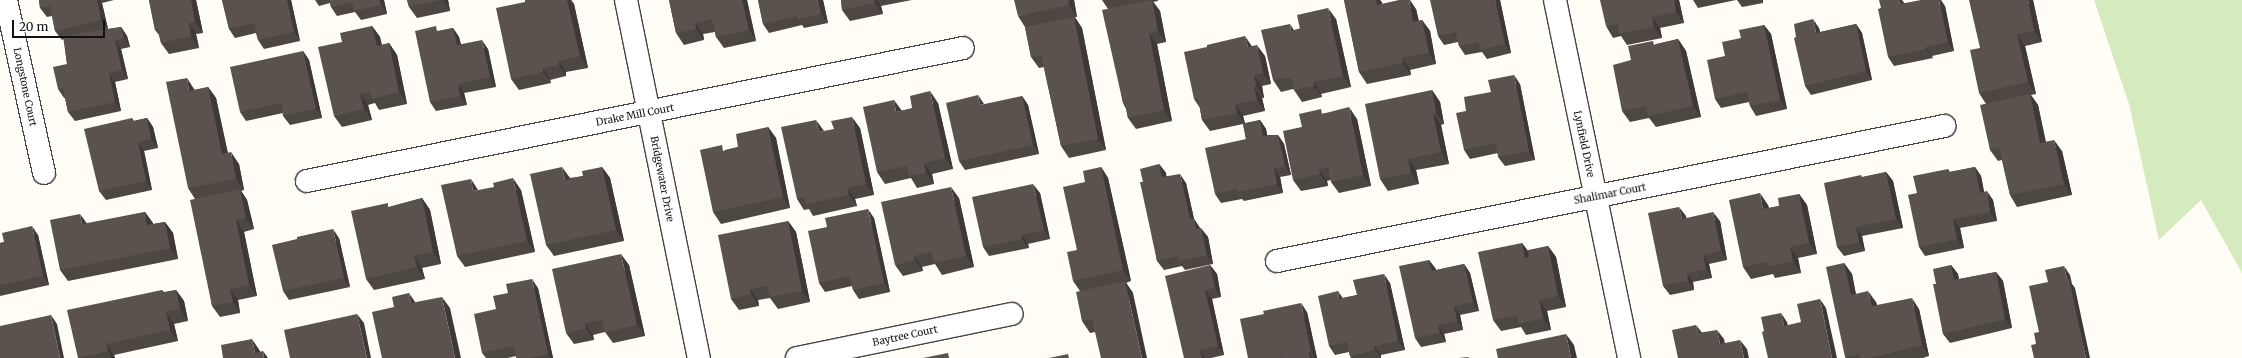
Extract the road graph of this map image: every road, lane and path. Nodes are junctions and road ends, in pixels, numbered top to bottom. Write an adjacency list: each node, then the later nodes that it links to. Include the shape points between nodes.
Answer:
1 (6, 0): 7 (street, Longstone Court)
2 (626, 0): 5 (street, Bridgewater Drive)
3 (1555, 0): 9 (street, Lynfield Drive)
4 (963, 48): 5 (street, Drake Mill Court)
5 (649, 112): 8 (street, Drake Mill Court); 12 (street, Bridgewater Drive)
6 (1944, 126): 9 (street, Shalimar Court)
7 (44, 173)
8 (307, 181)
9 (1595, 197): 10 (street, Shalimar Court); 14 (street, Lynfield Drive)
10 (1277, 261)
11 (1012, 314): 13 (street, Baytree Court)
12 (698, 358)
13 (797, 358)
14 (1629, 358)

